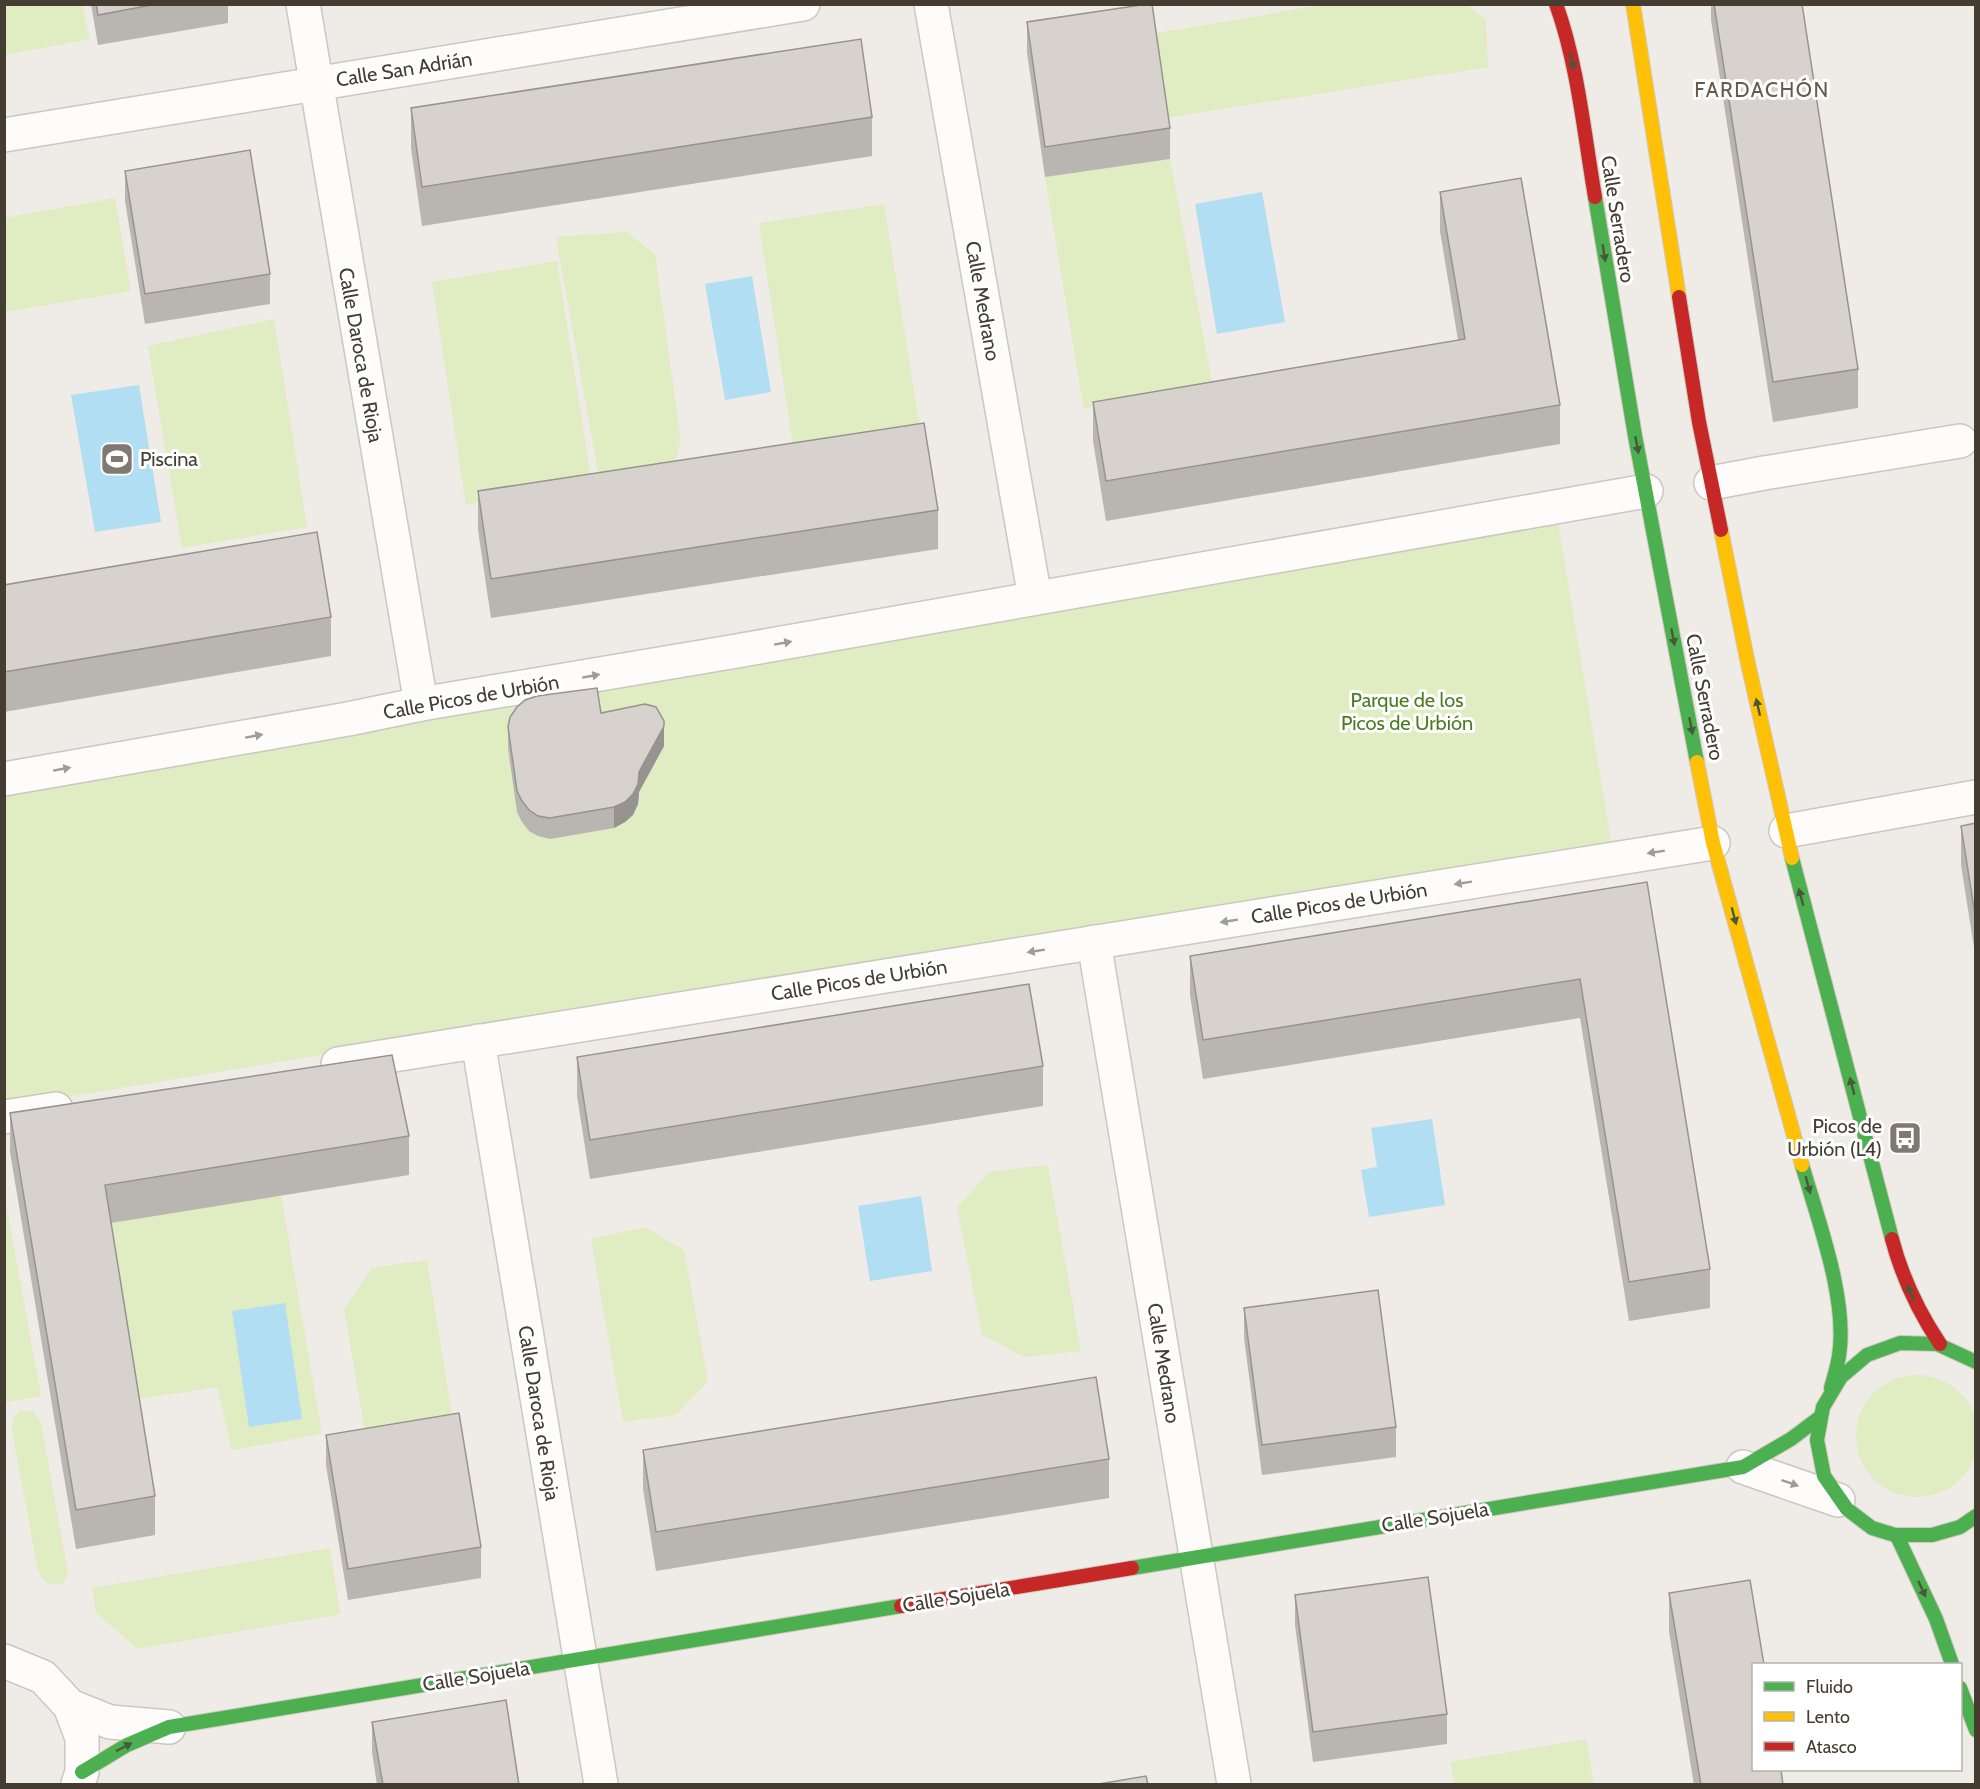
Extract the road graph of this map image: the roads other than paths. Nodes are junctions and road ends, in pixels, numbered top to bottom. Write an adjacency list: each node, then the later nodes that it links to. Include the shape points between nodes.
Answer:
1 (303, 4): 6 (street, Calle Daroca de Rioja)
2 (803, 4): 6 (street, Calle San Adrián)
3 (931, 4): 11 (street, Calle Medrano)
4 (1556, 4): 10 (main road, Calle Serradero, one-way to 10, via 1573,67)
5 (1633, 4): 9 (main road)
6 (316, 83): 7 (street, Calle San Adrián); 12 (street, Calle Daroca de Rioja)
7 (4, 135)
8 (1960, 441): 9 (street)
9 (1711, 483): 15 (main road, one-way to 9)
10 (1646, 492): 11 (street, Calle Picos de Urbión); 16 (main road, Calle Serradero, one-way to 16)
11 (1035, 598): 12 (street, Calle Picos de Urbión, one-way to 11)
12 (421, 705): 13 (street, Calle Picos de Urbión, one-way to 12)
13 (4, 779)
14 (1976, 798): 15 (street)
15 (1786, 831): 22 (main road, one-way to 15, via 1917,1307 1899,1264)
16 (1713, 843): 17 (street, Calle Picos de Urbión, one-way to 17); 24 (main road, Calle Serradero, one-way to 24, via 1836,1287 1839,1355)
17 (1094, 942): 18 (street, Calle Picos de Urbión, one-way to 18); 30 (street, Calle Medrano)
18 (478, 1041): 19 (street, Calle Picos de Urbión); 31 (street, Calle Daroca de Rioja)
19 (312, 1068)
20 (83, 1104): 21 (street)
21 (4, 1117)
22 (1940, 1344): 23 (main road); 24 (main road, via 1908,1341 1878,1348 1851,1364)
23 (1976, 1362)
24 (1831, 1388): 25 (main road)
25 (1819, 1418): 26 (main road, Calle Sojuela); 27 (main road, via 1817,1447 1824,1474)
26 (1743, 1467): 27 (street, Calle Sojuela, one-way to 27); 30 (main road, Calle Sojuela)
27 (1838, 1500): 29 (main road, via 1875,1529)
28 (1976, 1516): 29 (main road, via 1948,1532 1923,1537)
29 (1897, 1536): 33 (main road, one-way to 33, via 1936,1619)
30 (1196, 1557): 31 (main road, Calle Sojuela); 40 (street, Calle Medrano)
31 (580, 1659): 36 (main road, Calle Sojuela); 39 (street, Calle Daroca de Rioja)
32 (6, 1660): 35 (street, via 44,1677)
33 (1951, 1663)
34 (1962, 1693): 37 (main road)
35 (70, 1706): 36 (street, Calle Sojuela, via 110,1722); 38 (street, via 82,1738)
36 (169, 1727): 38 (main road, Calle Sojuela, one-way to 36, via 127,1745)
37 (1976, 1730)
38 (80, 1778)
39 (601, 1785)
40 (1234, 1785)

